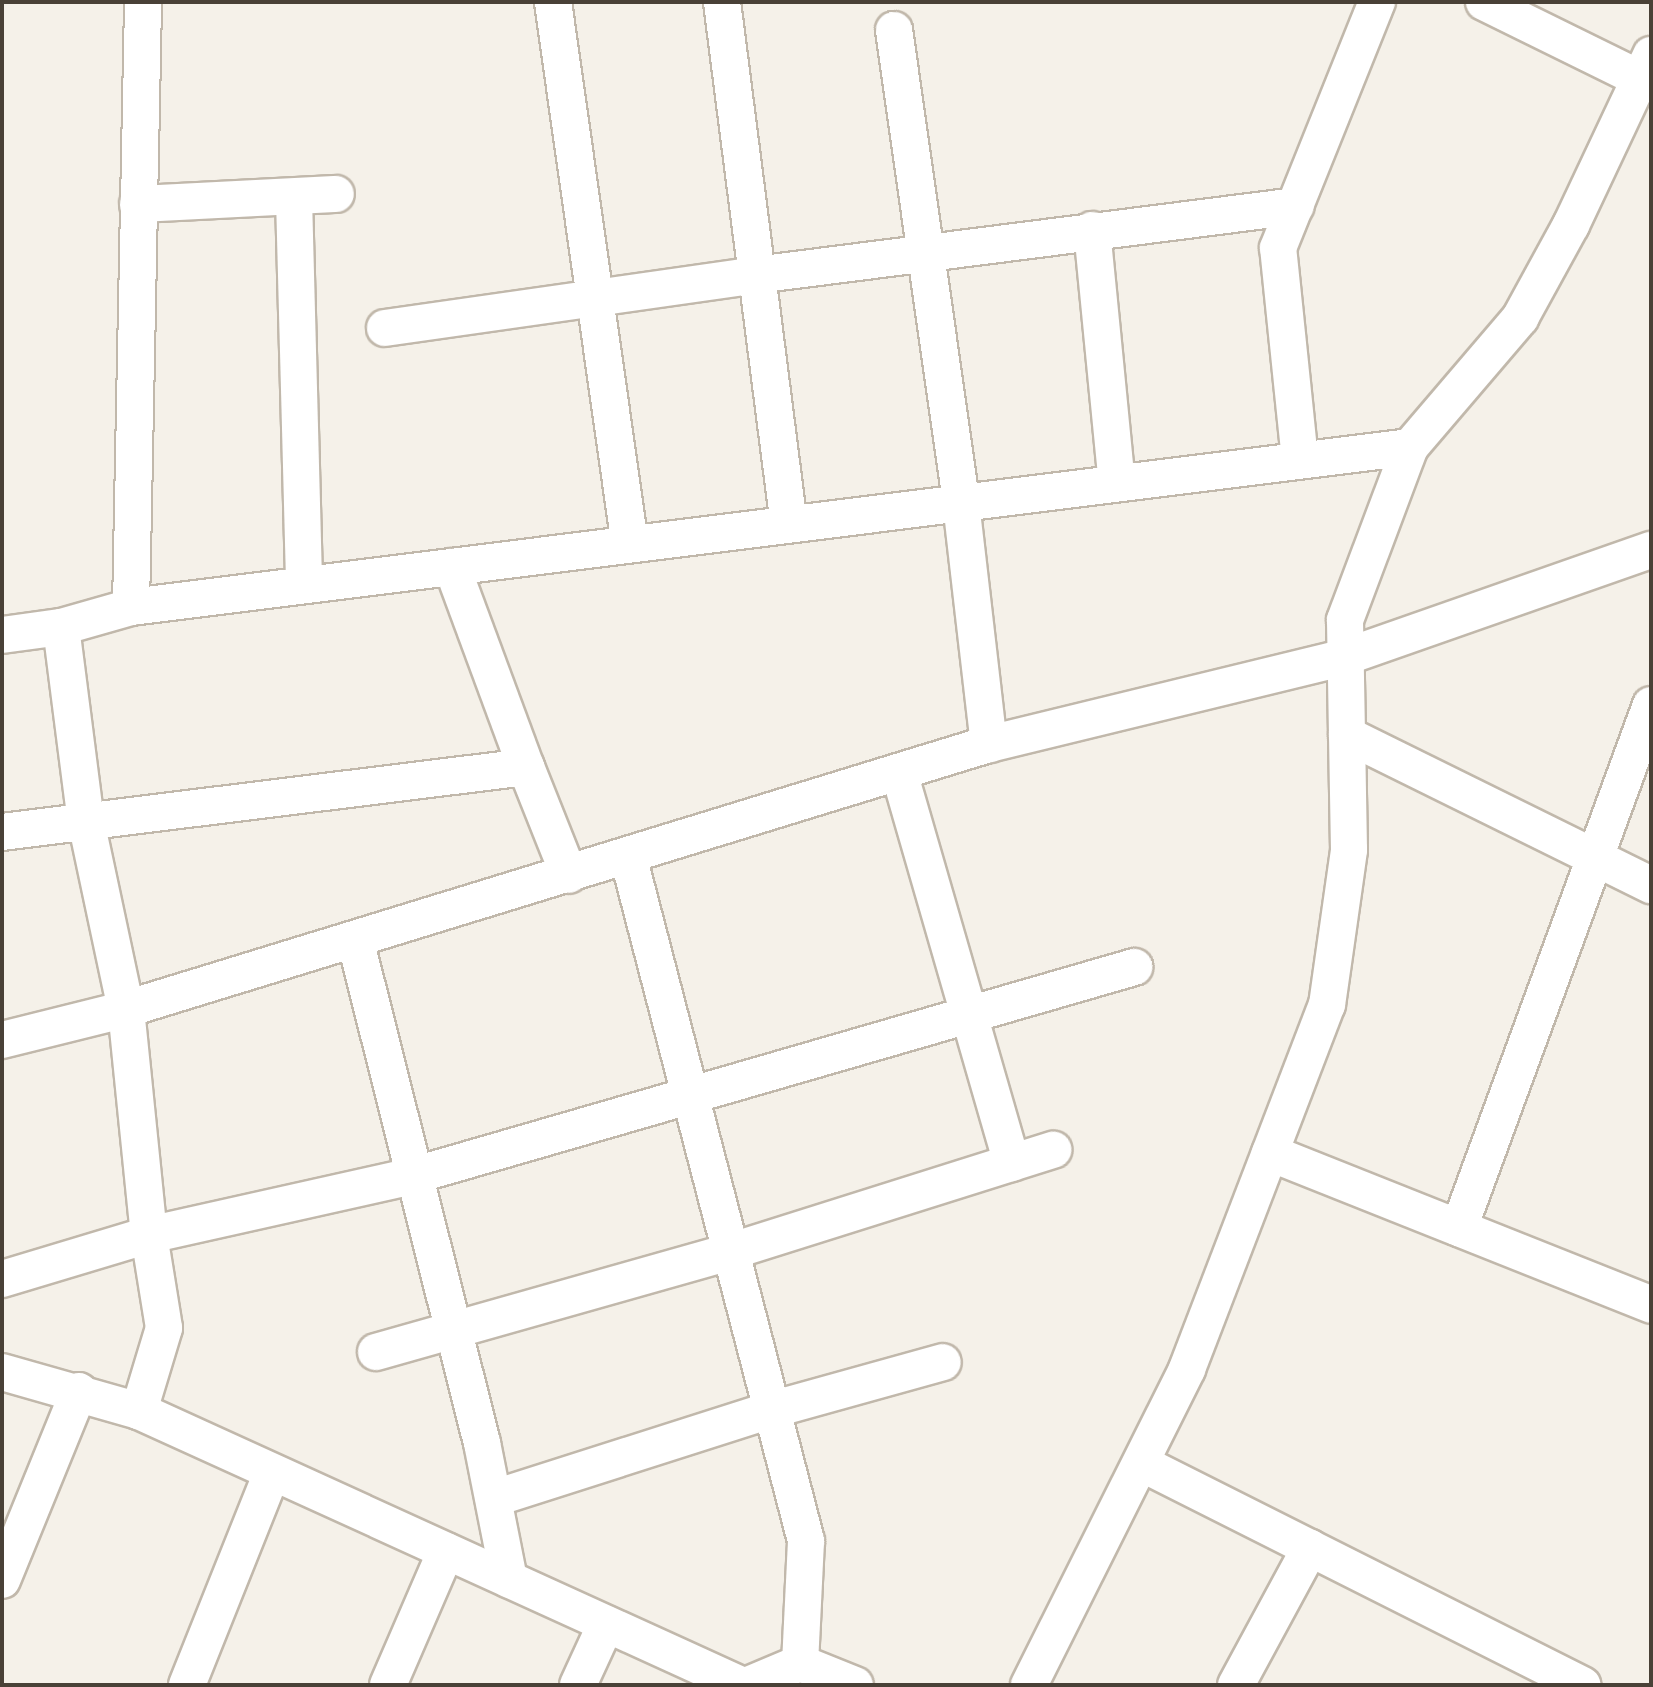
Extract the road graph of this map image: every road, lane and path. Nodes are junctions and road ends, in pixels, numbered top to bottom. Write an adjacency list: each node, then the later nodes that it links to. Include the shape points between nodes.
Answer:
1 (143, 2): 10 (street)
2 (553, 2): 15 (street)
3 (722, 2): 14 (street)
4 (1377, 2): 11 (street)
5 (1484, 2): 7 (street)
6 (894, 30): 13 (street)
7 (1648, 73): 17 (street, via 1520,318)
8 (336, 194): 9 (street)
9 (294, 198): 10 (street); 25 (street)
10 (138, 204): 26 (street)
11 (1296, 206): 12 (street); 18 (street, via 1278,248)
12 (1092, 230): 13 (street); 19 (street)
13 (925, 252): 14 (street); 20 (street)
14 (756, 275): 15 (street); 21 (street)
15 (598, 297): 16 (street); 22 (street)
16 (385, 328)
17 (1410, 447): 18 (street); 29 (street, via 1345,620)
18 (1300, 460): 19 (street)
19 (1117, 483): 20 (street)
20 (961, 503): 21 (street); 32 (street)
21 (789, 525): 22 (street)
22 (630, 545): 24 (street)
23 (1651, 550): 29 (street)
24 (452, 567): 25 (street); 33 (street)
25 (304, 585): 26 (street)
26 (131, 607): 27 (street)
27 (61, 627): 28 (street); 35 (street)
28 (2, 635)
29 (1342, 658): 31 (street); 32 (street)
30 (1651, 705): 38 (street)
31 (1347, 735): 38 (street); 48 (street, via 1349,850 1327,1005)
32 (989, 744): 34 (street)
33 (526, 767): 35 (street); 39 (street)
34 (899, 772): 37 (street); 44 (street)
35 (86, 821): 36 (street); 43 (street)
36 (2, 832)
37 (628, 856): 39 (street); 46 (street)
38 (1594, 856): 40 (street); 51 (street)
39 (569, 875): 41 (street)
40 (1651, 885)
41 (355, 939): 43 (street); 50 (street)
42 (1134, 967): 44 (street)
43 (126, 1009): 45 (street); 52 (street)
44 (969, 1013): 46 (street); 49 (street)
45 (2, 1040)
46 (691, 1094): 50 (street); 53 (street)
47 (1053, 1150): 49 (street)
48 (1270, 1153): 51 (street); 63 (street, via 1187,1369)
49 (1012, 1163): 53 (street)
50 (412, 1176): 52 (street); 56 (street)
51 (1459, 1228): 55 (street)
52 (149, 1235): 54 (street); 62 (street, via 164,1328)
53 (732, 1251): 56 (street); 61 (street)
54 (2, 1279)
55 (1651, 1305)
56 (450, 1331): 57 (street); 65 (street)
57 (376, 1352)
58 (943, 1362): 61 (street)
59 (2, 1372): 60 (street)
60 (79, 1391): 62 (street); 69 (street)
61 (774, 1409): 65 (street); 71 (street, via 806,1541)
62 (139, 1411): 64 (street)
63 (1143, 1464): 66 (street); 78 (street)
64 (272, 1472): 67 (street); 72 (street)
65 (495, 1498): 68 (street)
66 (1310, 1548): 79 (street); 80 (street)
67 (446, 1551): 68 (street); 73 (street)
68 (509, 1579): 70 (street)
69 (2, 1580)
70 (606, 1624): 74 (street); 75 (street)
71 (800, 1663): 76 (street); 77 (street)
72 (187, 1685)
73 (388, 1685)
74 (578, 1685)
75 (741, 1685)
76 (748, 1685)
77 (855, 1685)
78 (1029, 1685)
79 (1236, 1685)
80 (1583, 1685)

